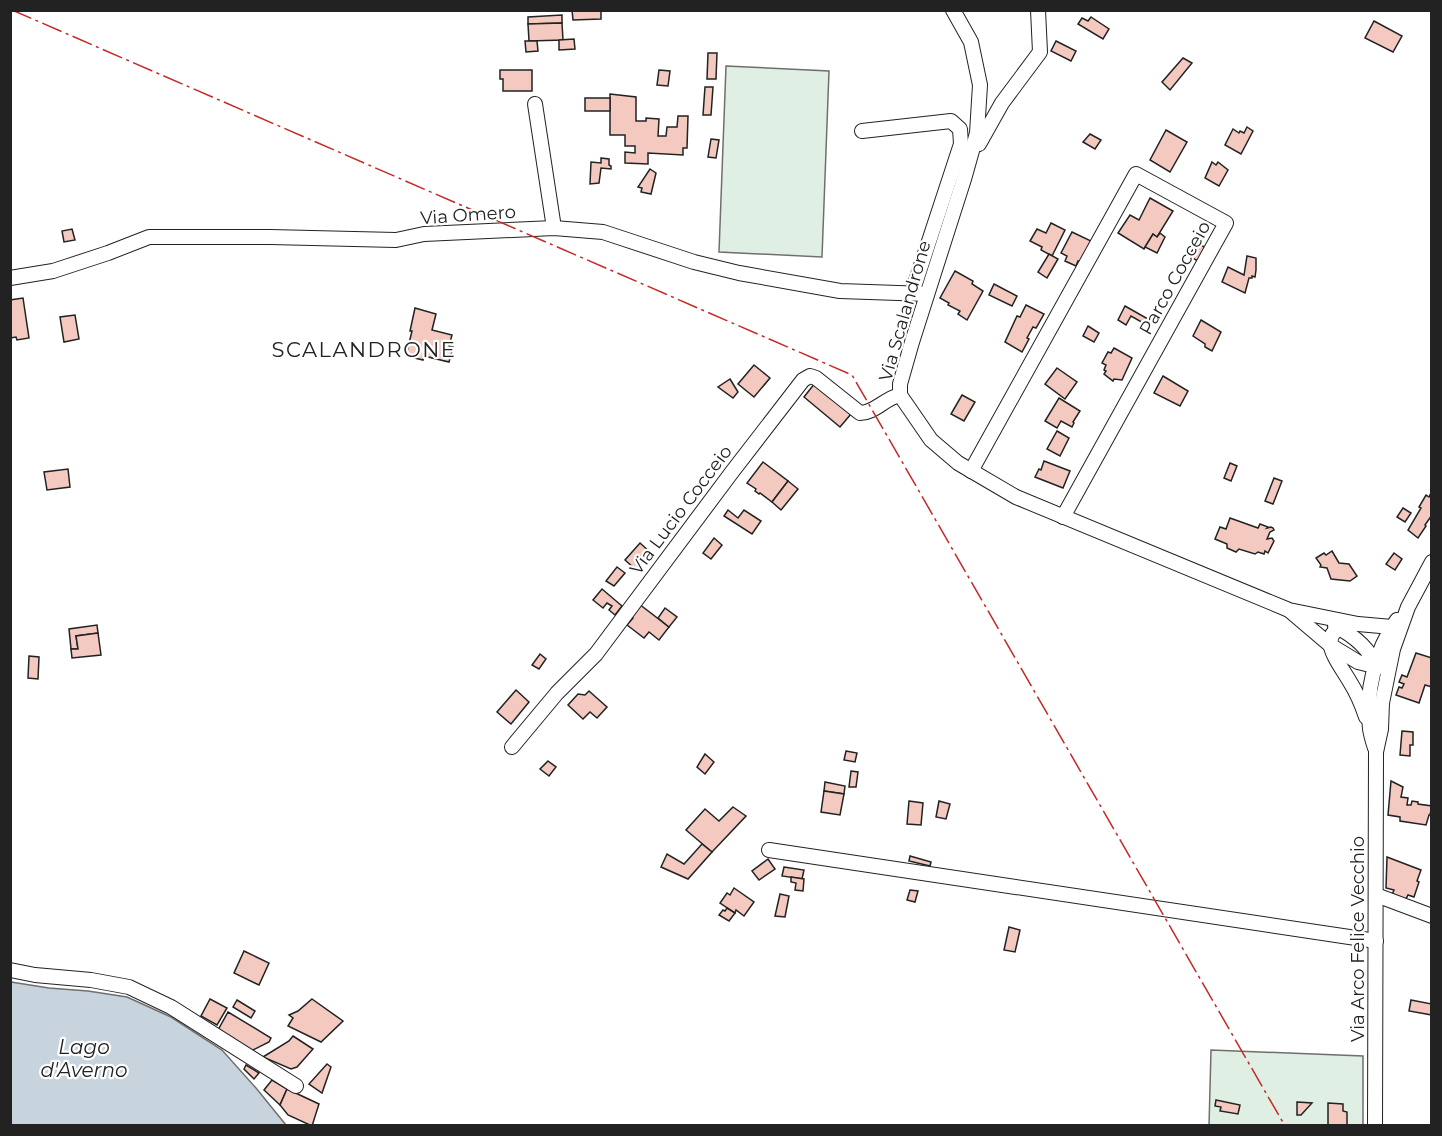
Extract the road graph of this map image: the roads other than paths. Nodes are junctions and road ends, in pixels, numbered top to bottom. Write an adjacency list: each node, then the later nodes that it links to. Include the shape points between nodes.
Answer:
1 (953, 10): 5 (street, Via Scalandrone, via 970,42 980,85 977,132)
2 (1038, 10): 5 (street, via 1040,52 1002,103)
3 (535, 104): 6 (street)
4 (862, 130): 8 (street, via 951,121 960,129 961,144)
5 (969, 162): 9 (street, Via Scalandrone)
6 (554, 228): 7 (street, Via Omero, via 424,234 396,240 149,237 53,271); 8 (street, Via Omero, via 603,232 739,273 840,291)
7 (10, 278)
8 (912, 293): 9 (street, Via Omero)
9 (927, 294): 10 (street, Via Scalandrone)
10 (900, 395): 11 (street, Via Scalandrone, via 931,440); 25 (street, Via Lucio Cocceio, via 864,413 816,378 803,380 596,654)
11 (971, 471): 12 (street, Via Scalandrone, via 1016,497); 12 (street, Parco Cocceio, via 1136,174 1226,223)
12 (1063, 517): 15 (street, Via Scalandrone)
13 (1431, 562): 14 (street)
14 (1408, 607): 18 (street); 21 (street)
15 (1289, 610): 16 (street); 20 (street)
16 (1315, 616): 17 (street); 19 (street)
17 (1358, 624): 18 (street); 19 (street)
18 (1392, 627): 22 (street)
19 (1340, 629): 20 (street, via 1332,634); 22 (street, via 1367,649)
20 (1330, 645): 22 (street, via 1358,663); 24 (street, via 1363,706)
21 (1393, 649): 22 (street); 23 (street)
22 (1376, 664): 23 (street); 24 (street)
23 (1382, 703): 26 (street)
24 (1370, 729): 26 (street)
25 (512, 747)
26 (1376, 752): 28 (street, Via Arco Felice Vecchio)
27 (769, 850): 30 (street)
28 (1376, 894): 29 (street); 30 (street, Via Arco Felice Vecchio)
29 (1431, 916)
30 (1376, 941): 33 (street, Via Arco Felice Vecchio)
31 (10, 970): 32 (street, via 129,987 171,1007)
32 (296, 1086)
33 (1375, 1125)

